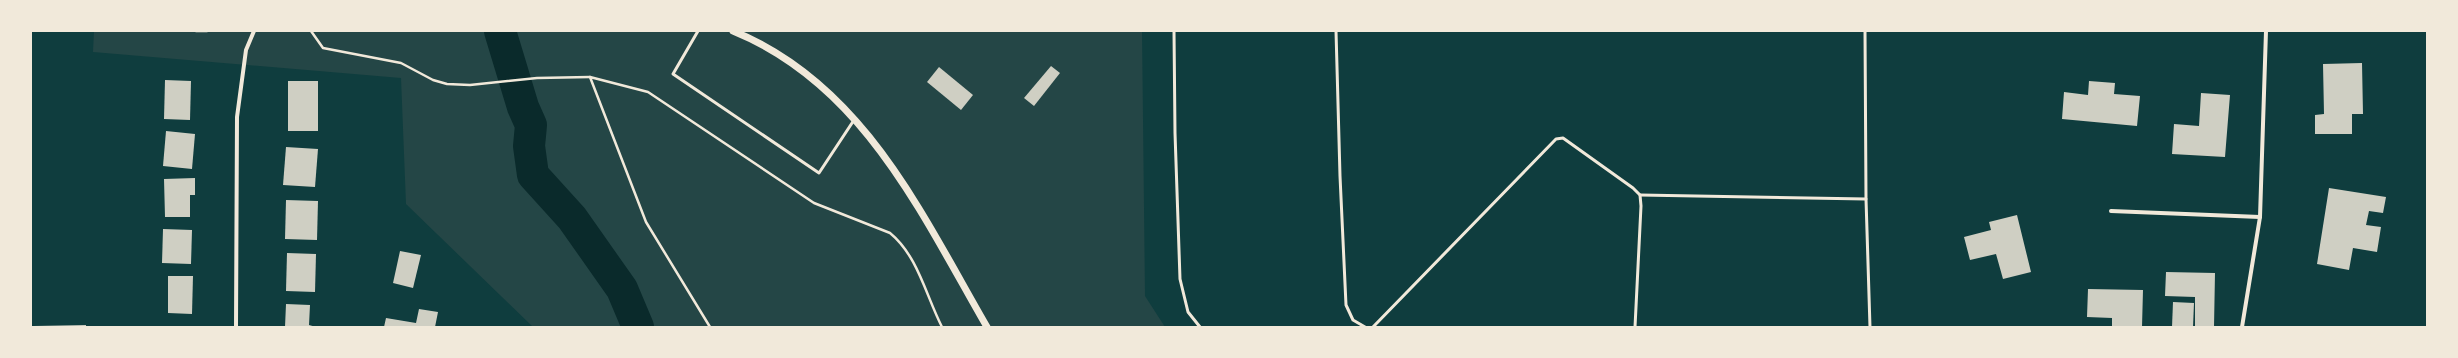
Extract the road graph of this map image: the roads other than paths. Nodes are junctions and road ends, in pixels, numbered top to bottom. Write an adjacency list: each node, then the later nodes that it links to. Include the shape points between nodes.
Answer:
1 (254, 31): 13 (street, via 246,50 237,117)
2 (698, 31): 8 (lane, via 673,74 819,173)
3 (733, 31): 8 (street, via 781,55 805,72)
4 (1174, 31): 15 (lane, via 1180,280 1188,312)
5 (1336, 31): 16 (lane, via 1346,305 1353,320)
6 (1865, 31): 10 (lane)
7 (2266, 31): 12 (street)
8 (855, 119): 14 (street, via 872,138 912,196)
9 (1640, 195): 10 (lane); 17 (lane, via 1575,144 1563,138 1556,139); 18 (lane)
10 (1866, 199): 19 (lane)
11 (2111, 211): 12 (street)
12 (2260, 217): 20 (street)
13 (236, 327)
14 (987, 327)
15 (1200, 327)
16 (1365, 327)
17 (1373, 327)
18 (1636, 327)
19 (1870, 327)
20 (2242, 327)

